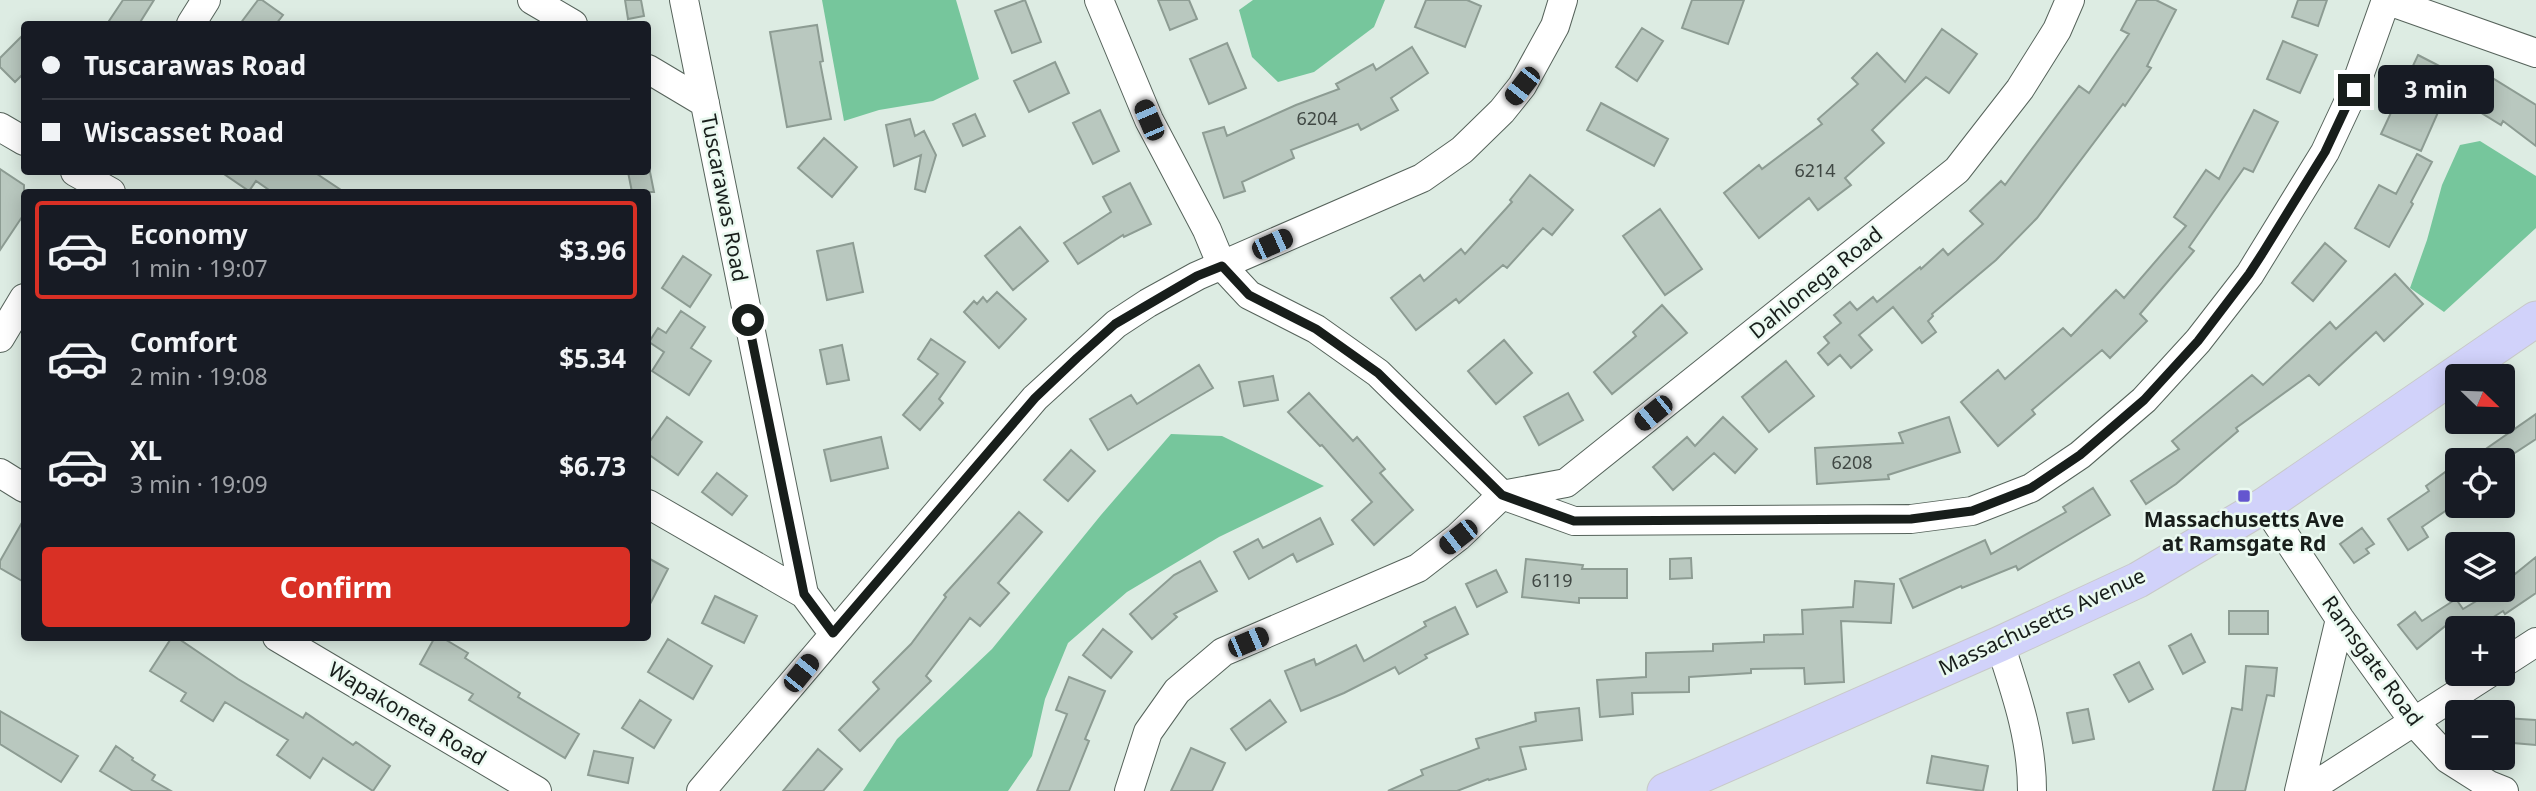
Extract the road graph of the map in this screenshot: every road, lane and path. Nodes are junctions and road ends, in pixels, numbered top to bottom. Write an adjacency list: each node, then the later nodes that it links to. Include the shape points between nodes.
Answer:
1 (206, 0): 8 (street)
2 (532, 0): 9 (street)
3 (684, 0): 12 (street, Tuscarawas Road)
4 (1099, 0): 15 (street, via 1149,120)
5 (1563, 0): 15 (street, via 1555,26 1522,86 1462,150 1422,177)
6 (2070, 0): 21 (street, Dahlonega Road, via 2020,89 1956,170 1566,483)
7 (2386, 0): 10 (street); 21 (street, via 2354,90 2325,152 2249,274 2198,341 2144,400 2080,455 2031,488 1972,511 1911,519 1574,521)
8 (193, 21)
9 (568, 21)
10 (2536, 53)
11 (651, 71): 12 (street)
12 (705, 103): 24 (street, Tuscarawas Road)
13 (0, 127): 14 (street)
14 (21, 139)
15 (1222, 266): 21 (street, via 1249,295 1316,329 1378,373); 26 (street, via 1115,324 1077,358 1035,398)
16 (21, 303): 18 (street)
17 (2536, 319): 22 (main road, Massachusetts Avenue)
18 (0, 338)
19 (0, 474): 20 (street)
20 (21, 486)
21 (1502, 495): 35 (street, via 1418,568 1223,652 1177,691 1148,732)
22 (2264, 505): 25 (street, Ramsgate Road); 29 (main road, Massachusetts Avenue, via 2138,580)
23 (651, 506): 24 (street)
24 (804, 594): 26 (street, Tuscarawas Road)
25 (2340, 619): 32 (street, Ramsgate Road); 38 (street)
26 (833, 633): 34 (street)
27 (284, 641): 33 (street, Wapakoneta Road)
28 (2536, 642): 30 (street)
29 (2000, 644): 36 (main road, Massachusetts Avenue); 37 (street, via 2026,725)
30 (2515, 656)
31 (2470, 686): 32 (street)
32 (2414, 723): 39 (street); 40 (street, Ramsgate Road, via 2448,759)
33 (537, 791)
34 (701, 791)
35 (1129, 791)
36 (1665, 791)
37 (2032, 791)
38 (2299, 791)
39 (2306, 791)
40 (2504, 791)

